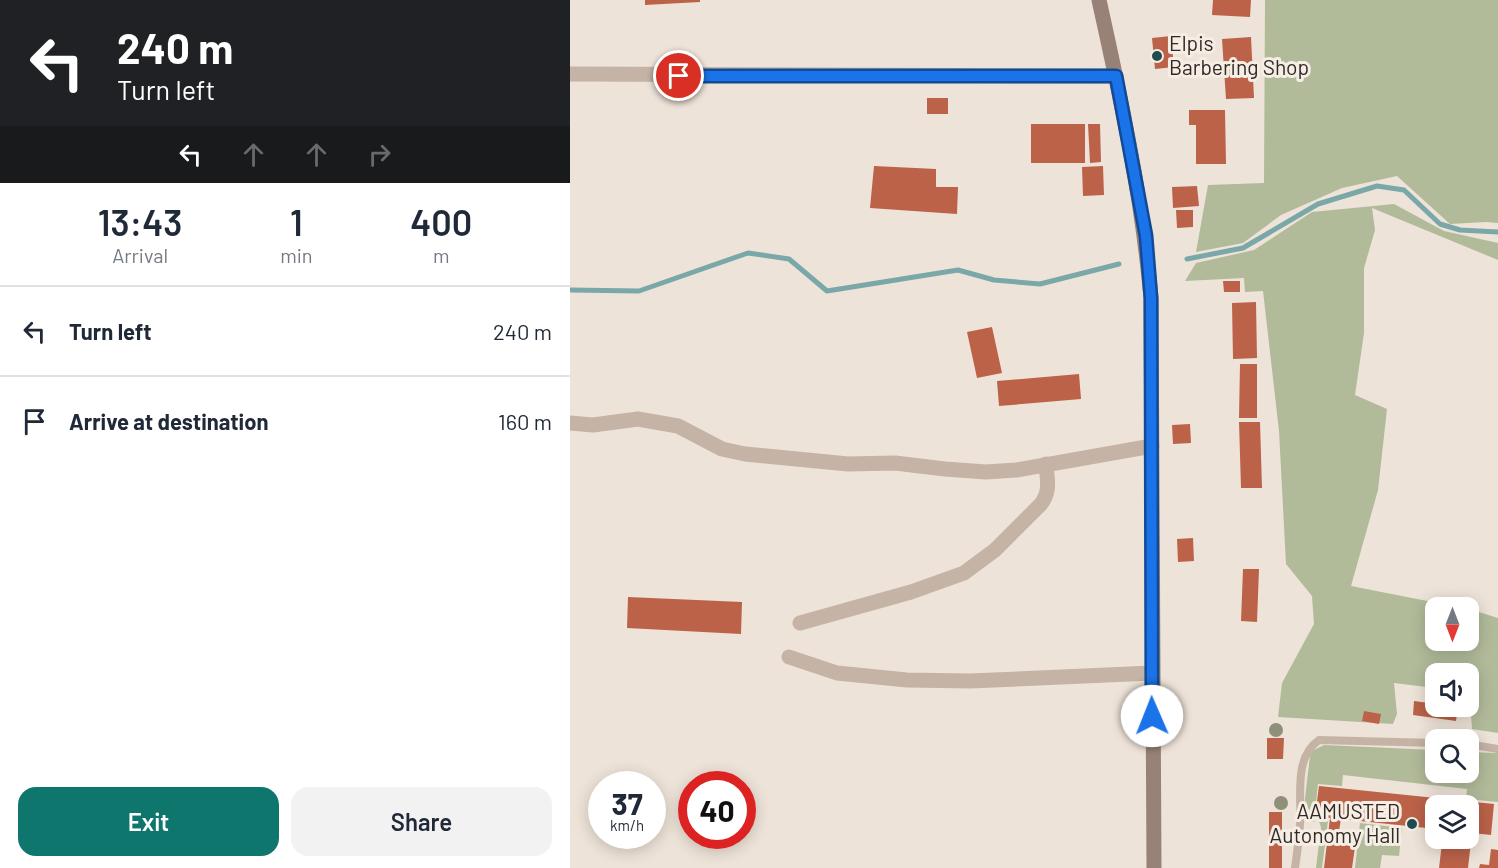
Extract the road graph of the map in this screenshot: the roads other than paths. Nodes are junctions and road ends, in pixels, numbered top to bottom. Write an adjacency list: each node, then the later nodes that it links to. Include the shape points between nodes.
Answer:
1 (1099, 0): 3 (street)
2 (570, 74): 3 (street)
3 (1116, 76): 5 (street, via 1147,246)
4 (570, 423): 6 (street, via 638,419 678,426 722,448 744,454 838,463 895,463 986,472)
5 (1152, 446): 6 (street); 9 (street)
6 (1046, 464): 7 (street, via 1047,497 995,550 964,573)
7 (800, 623)
8 (789, 657): 9 (street, via 837,673 907,680)
9 (1152, 673): 13 (street)
10 (1425, 743): 14 (lane, via 1319,740 1311,745 1300,778)
11 (1479, 746): 12 (lane)
12 (1498, 749)
13 (1154, 868)
14 (1295, 868)

